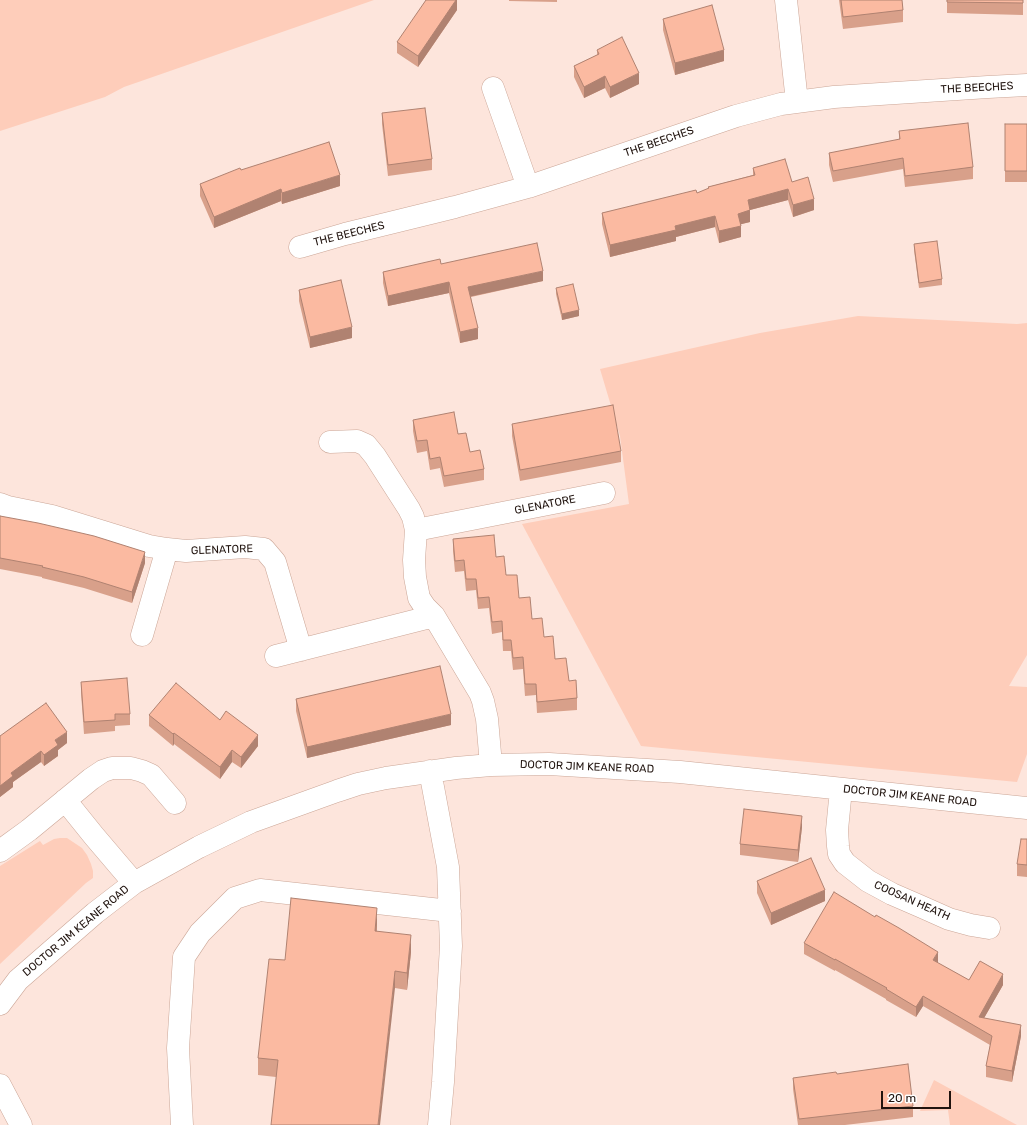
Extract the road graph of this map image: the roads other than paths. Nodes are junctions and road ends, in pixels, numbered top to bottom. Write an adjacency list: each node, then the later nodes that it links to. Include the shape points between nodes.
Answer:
1 (786, 0): 4 (street)
2 (1027, 85): 4 (street, THE BEECHES, via 834,97)
3 (494, 88): 5 (street)
4 (797, 102): 5 (street, THE BEECHES, via 736,116)
5 (528, 187): 6 (street, THE BEECHES)
6 (300, 247)
7 (330, 442): 10 (street, via 357,441 371,450 409,509)
8 (604, 493): 10 (street, GLENATORE)
9 (0, 504): 11 (street, GLENATORE, via 52,516)
10 (416, 530): 12 (street, via 414,560 417,591 425,607)
11 (167, 550): 13 (street); 14 (street, GLENATORE, via 245,547 264,549 275,562)
12 (434, 616): 14 (street); 16 (street, via 484,701)
13 (142, 635)
14 (301, 650): 15 (street)
15 (276, 656)
16 (491, 765): 17 (street, DOCTOR JIM KEANE ROAD); 18 (street, DOCTOR JIM KEANE ROAD, via 549,764 680,772)
17 (430, 771): 23 (street, DOCTOR JIM KEANE ROAD, via 358,784 277,812 199,847); 24 (street, via 448,867)
18 (841, 789): 21 (street, DOCTOR JIM KEANE ROAD); 25 (street, COOSAN HEATH, via 837,830 838,846 845,863 868,881 922,908 949,919)
19 (65, 800): 20 (street, via 103,771 121,767 151,775); 22 (street); 23 (street)
20 (175, 803)
21 (1027, 808)
22 (0, 851)
23 (134, 883): 26 (street, DOCTOR JIM KEANE ROAD, via 95,913 18,980)
24 (450, 911): 29 (street, via 260,890 235,898 200,933 184,957 178,1048); 30 (street, via 451,946)
25 (989, 928)
26 (0, 1004)
27 (0, 1085): 28 (street)
28 (21, 1125)
29 (182, 1125)
30 (439, 1125)

